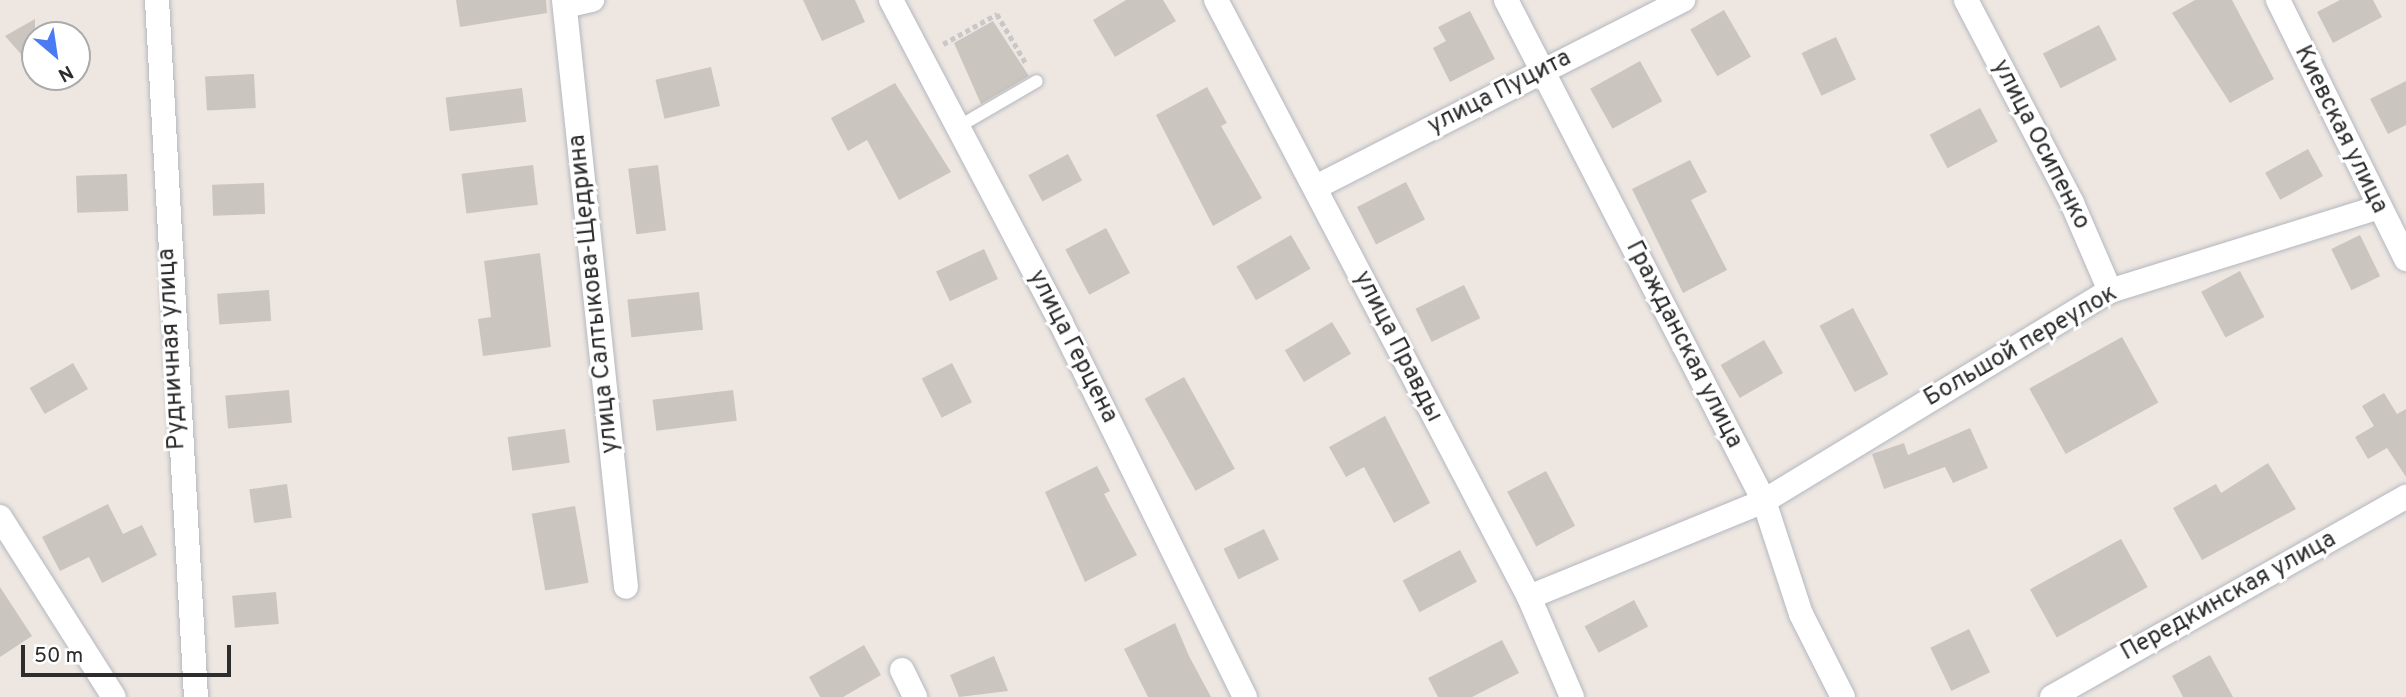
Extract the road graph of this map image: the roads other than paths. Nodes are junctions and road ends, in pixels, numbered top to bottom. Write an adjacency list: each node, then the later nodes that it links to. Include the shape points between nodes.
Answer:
1 (157, 0): 24 (street, Рудничная улица)
2 (592, 0): 9 (street)
3 (891, 0): 12 (street, улица Герцена)
4 (1216, 0): 13 (street, улица Правды)
5 (1506, 0): 10 (street, Гражданская улица)
6 (1683, 0): 10 (street, улица Пуцита)
7 (1966, 0): 16 (street, улица Осипенко, via 2072,203)
8 (2278, 0): 14 (street, Киевская улица)
9 (565, 3): 20 (street, улица Салтыкова-Щедрина)
10 (1541, 72): 13 (street, улица Пуцита); 18 (street, Гражданская улица)
11 (1037, 81): 12 (lane)
12 (958, 127): 26 (street, улица Герцена)
13 (1318, 186): 21 (street, улица Правды, via 1415,386)
14 (2377, 208): 15 (street, Киевская улица); 16 (street, Большой переулок)
15 (2406, 259)
16 (2110, 291): 18 (street, Большой переулок)
17 (2406, 497): 29 (street, Передкинская улица)
18 (1764, 501): 21 (street, Большой переулок); 28 (street, Гражданская улица, via 1801,614)
19 (0, 517): 23 (street)
20 (626, 587)
21 (1529, 597): 27 (street, улица Правды)
22 (902, 670): 25 (street)
23 (114, 697)
24 (196, 697)
25 (915, 697)
26 (1245, 697)
27 (1572, 697)
28 (1843, 697)
29 (2052, 697)

